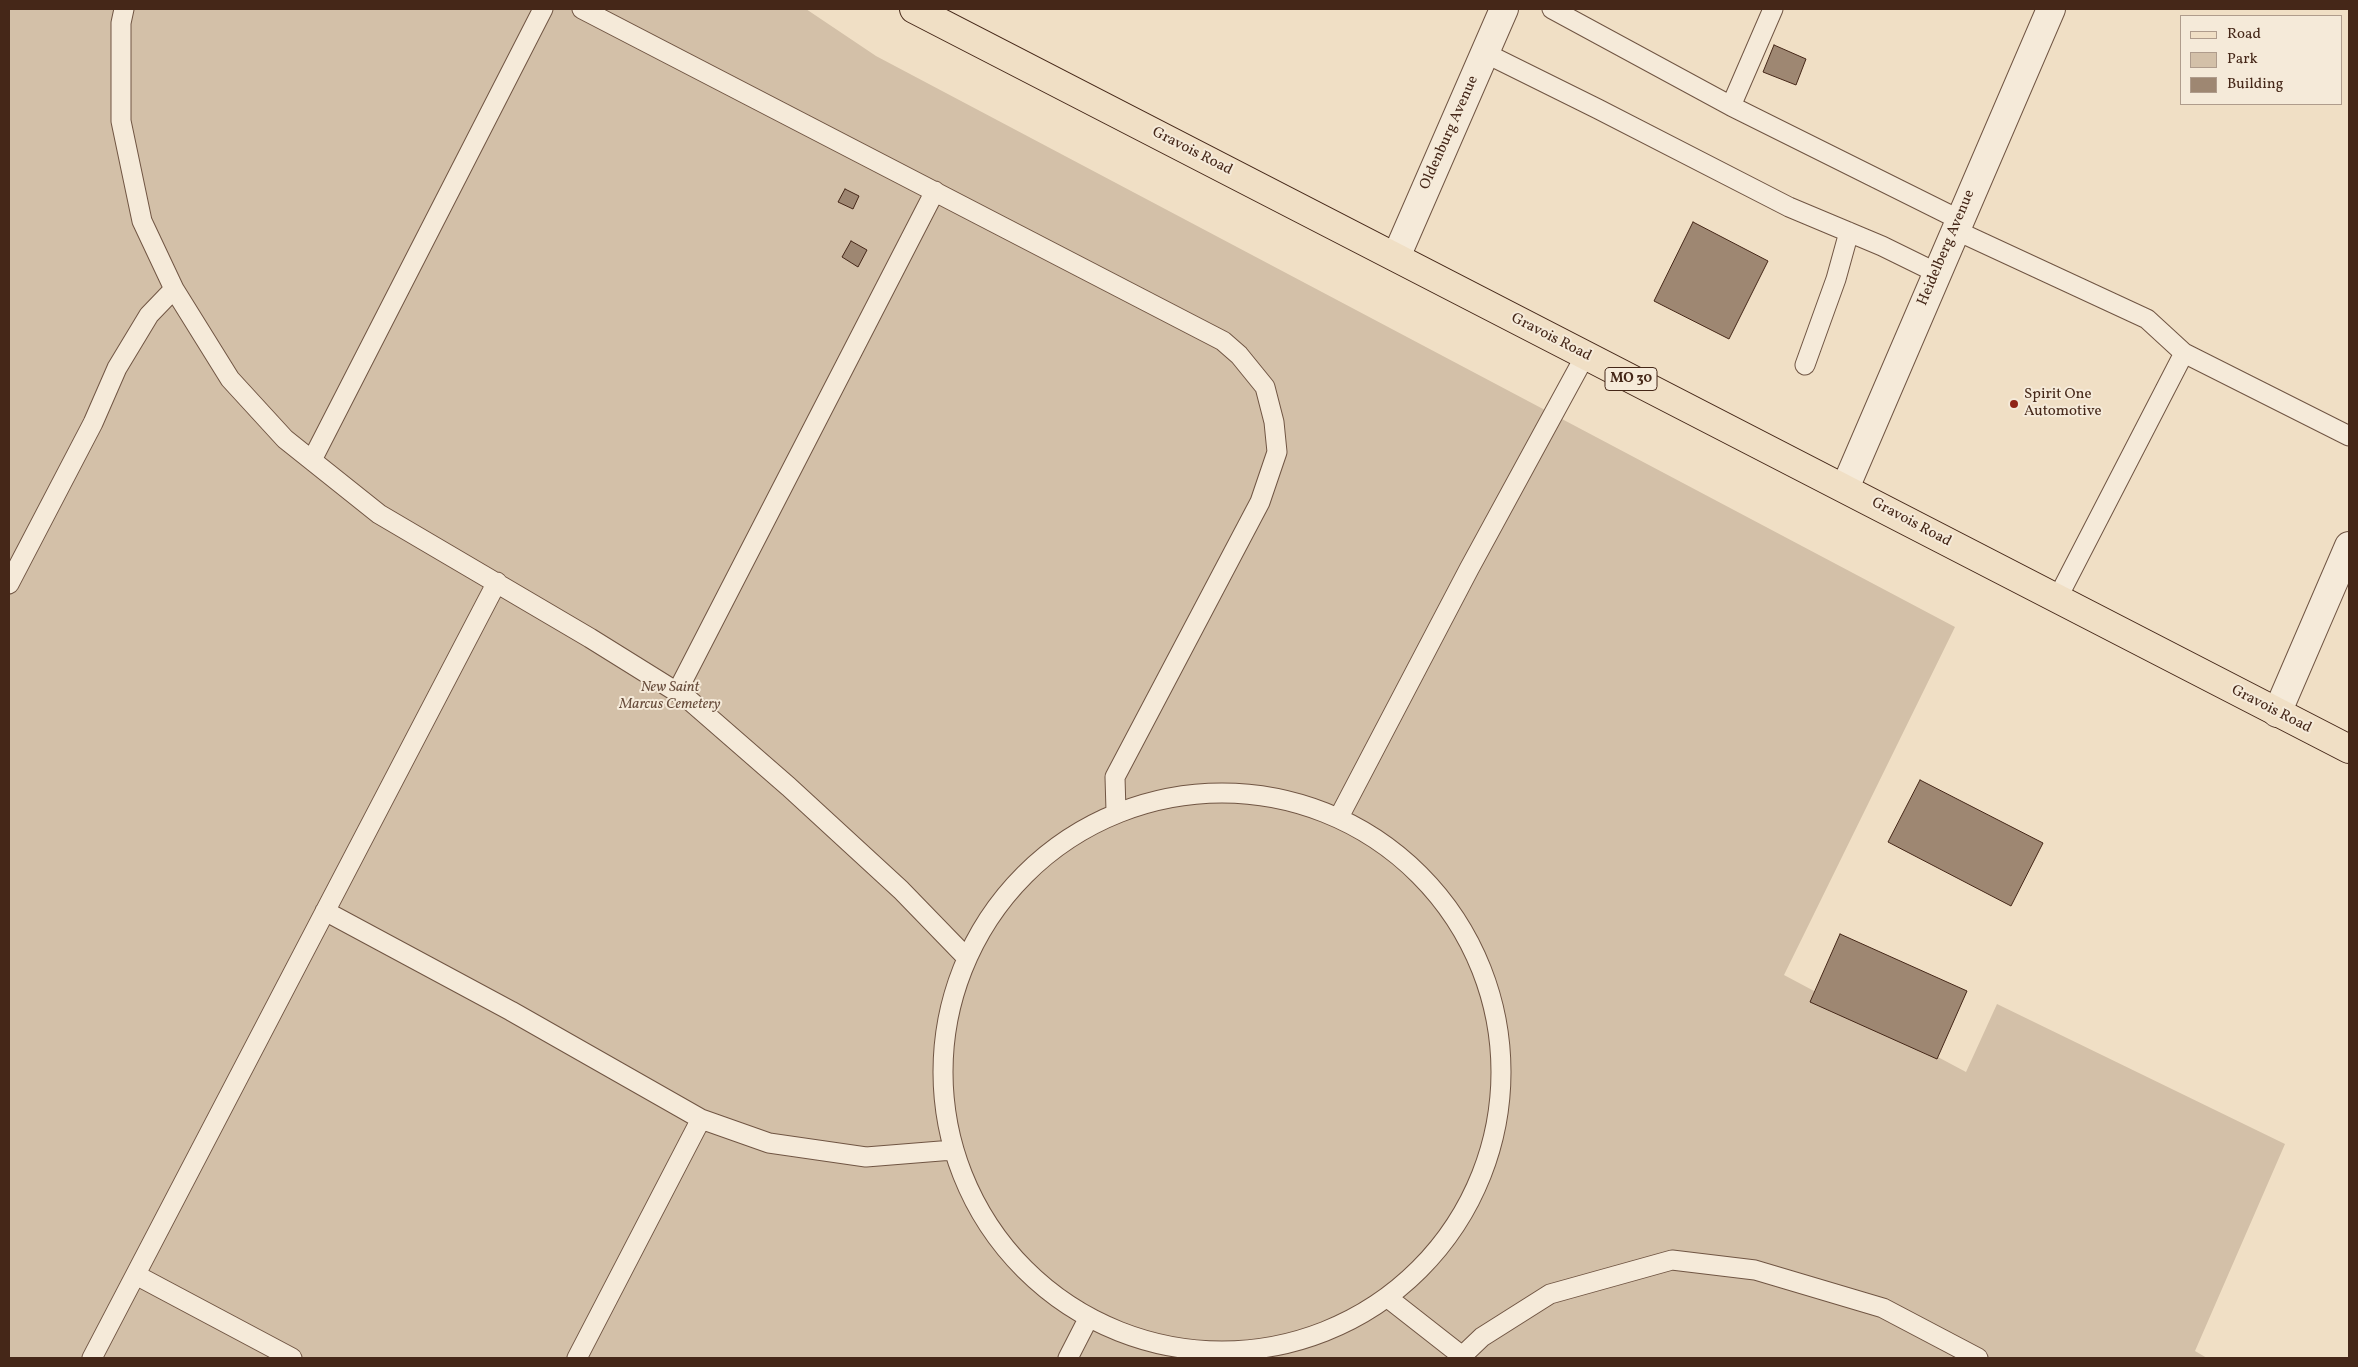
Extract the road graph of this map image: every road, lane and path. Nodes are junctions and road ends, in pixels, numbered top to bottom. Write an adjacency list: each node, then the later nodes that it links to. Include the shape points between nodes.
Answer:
1 (124, 9): 17 (lane, via 121,23 121,121 142,221)
2 (544, 9): 22 (lane)
3 (582, 9): 12 (lane)
4 (914, 9): 9 (main road, Gravois Road / MO 30)
5 (1504, 9): 10 (street, Oldenburg Avenue)
6 (1552, 9): 11 (lane)
7 (1773, 9): 11 (lane)
8 (2051, 9): 13 (street, Heidelberg Avenue)
9 (945, 16): 15 (main road, Gravois Road / MO 30)
10 (1485, 53): 14 (lane, via 1790,207); 15 (street, Oldenburg Avenue)
11 (1731, 106): 13 (lane)
12 (935, 191): 28 (lane); 31 (lane, via 1223,341 1240,355 1265,387 1277,452 1260,502 1115,777)
13 (1957, 225): 16 (street, Heidelberg Avenue); 18 (lane, via 2146,320)
14 (1849, 232): 16 (lane); 20 (lane)
15 (1396, 257): 19 (main road, Gravois Road / MO 30)
16 (1936, 273): 23 (street, Heidelberg Avenue)
17 (174, 289): 22 (lane, via 230,378 285,439); 26 (lane, via 150,315 117,368 93,423)
18 (2184, 353): 21 (lane); 27 (lane)
19 (1585, 356): 23 (main road, Gravois Road / MO 30); 32 (lane)
20 (1805, 365)
21 (2349, 436)
22 (312, 460): 25 (lane, via 379,514)
23 (1844, 488): 27 (main road, Gravois Road / MO 30)
24 (2349, 546): 29 (street)
25 (497, 582): 28 (lane); 33 (lane)
26 (9, 584)
27 (2057, 599): 29 (main road, Gravois Road / MO 30)
28 (677, 692): 34 (lane, via 796,794 901,890)
29 (2277, 713): 30 (main road, Gravois Road / MO 30)
30 (2349, 749)
31 (1116, 811): 32 (lane, via 1189,793 1266,794); 34 (lane, via 1054,846 1003,896)
32 (1339, 816): 38 (lane, via 1408,862 1461,926 1493,1002 1502,1085 1486,1167 1447,1240)
33 (325, 910): 35 (lane); 37 (lane)
34 (966, 956): 36 (lane, via 947,1019 942,1085)
35 (701, 1119): 36 (lane, via 769,1143 866,1157); 43 (lane)
36 (953, 1150): 39 (lane, via 983,1218 1029,1275)
37 (136, 1275): 41 (lane); 42 (lane)
38 (1388, 1298): 39 (lane, via 1319,1336 1242,1352 1163,1347); 40 (lane)
39 (1088, 1319): 44 (lane)
40 (1461, 1357): 45 (lane, via 1482,1337 1550,1294 1672,1260 1754,1270 1883,1308)
41 (92, 1358)
42 (292, 1358)
43 (576, 1358)
44 (1068, 1358)
45 (1978, 1358)

